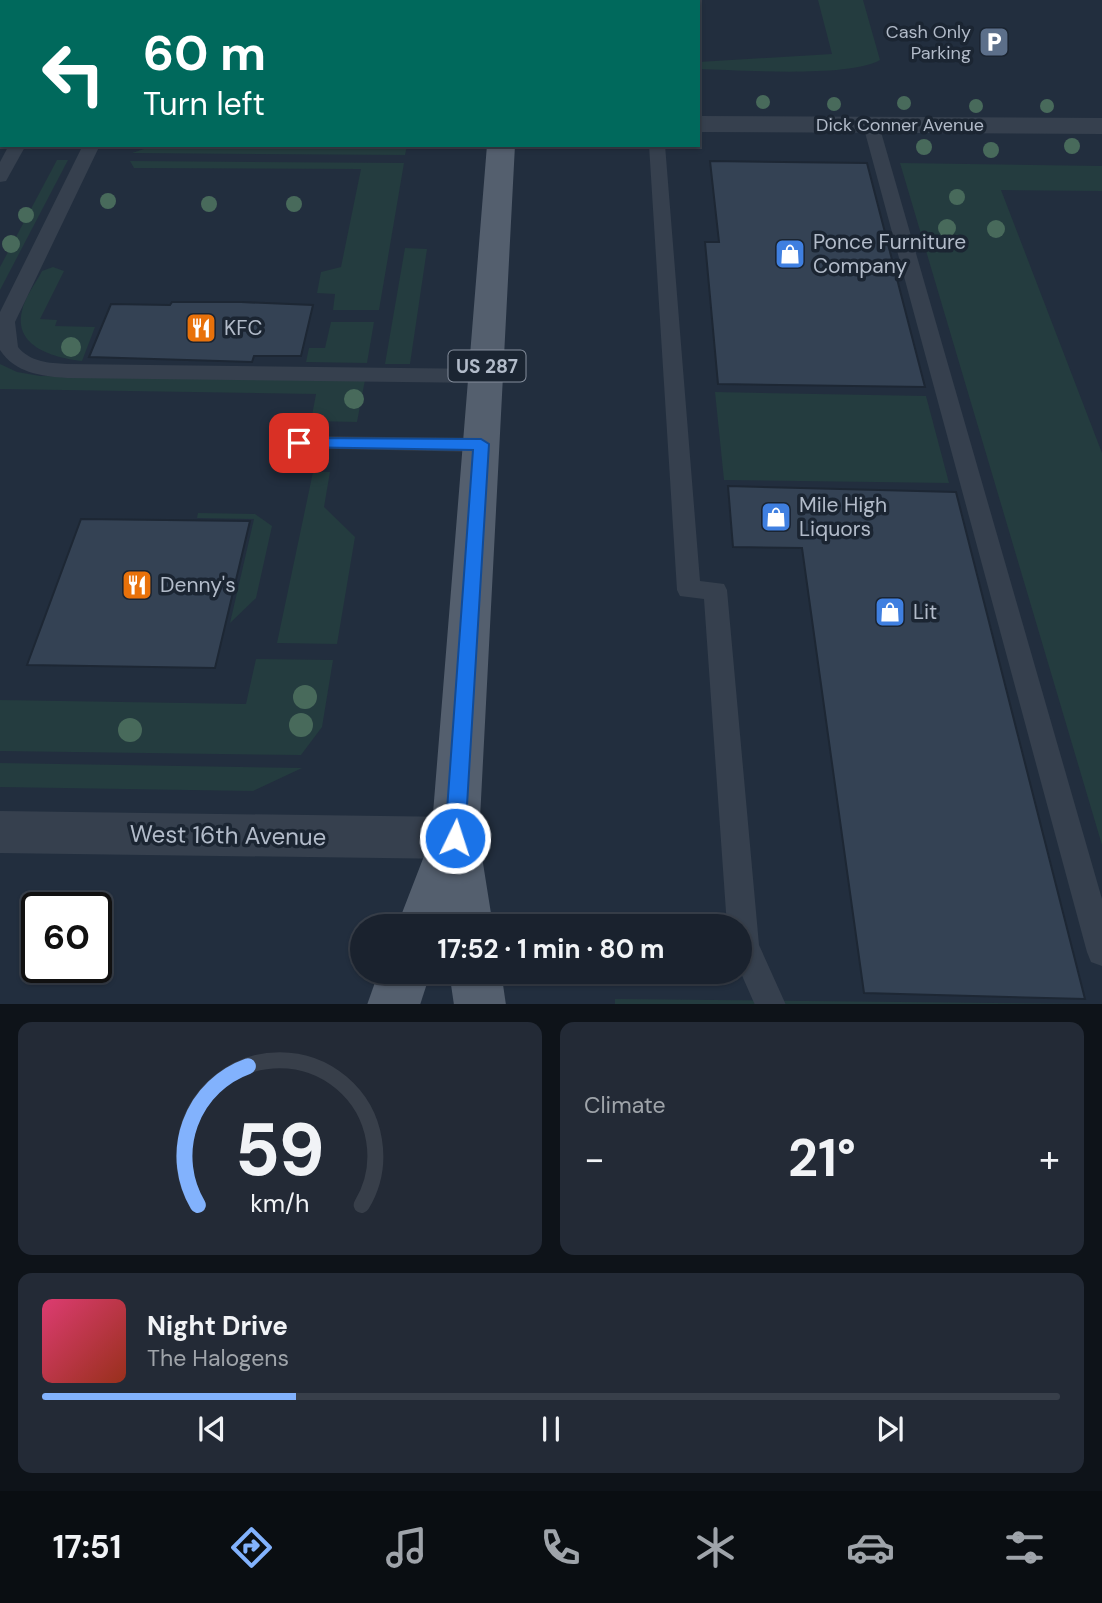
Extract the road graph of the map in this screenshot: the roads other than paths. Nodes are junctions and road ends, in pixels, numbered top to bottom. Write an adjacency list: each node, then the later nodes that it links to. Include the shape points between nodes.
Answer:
1 (700, 124): 2 (street, Dick Conner Avenue)
2 (871, 125): 3 (street, Dick Conner Avenue); 18 (lane)
3 (1102, 126)
4 (17, 147): 8 (lane)
5 (91, 147): 9 (lane)
6 (501, 147): 10 (main road, US 287)
7 (657, 147): 17 (lane, via 689,590 715,590)
8 (0, 177)
9 (40, 251): 10 (lane, via 2,337 7,351 42,369)
10 (486, 376): 12 (main road, US 287)
11 (299, 443): 12 (lane)
12 (481, 444): 14 (main road, US 287)
13 (0, 832): 14 (street, West 16th Avenue)
14 (455, 838): 15 (main road, US 287); 16 (main road, US 287)
15 (426, 914)
16 (466, 914)
17 (740, 914)
18 (1102, 952)
19 (752, 966): 24 (lane)
20 (400, 984): 22 (main road)
21 (477, 984): 23 (main road)
22 (393, 1004)
23 (480, 1004)
24 (771, 1004)

